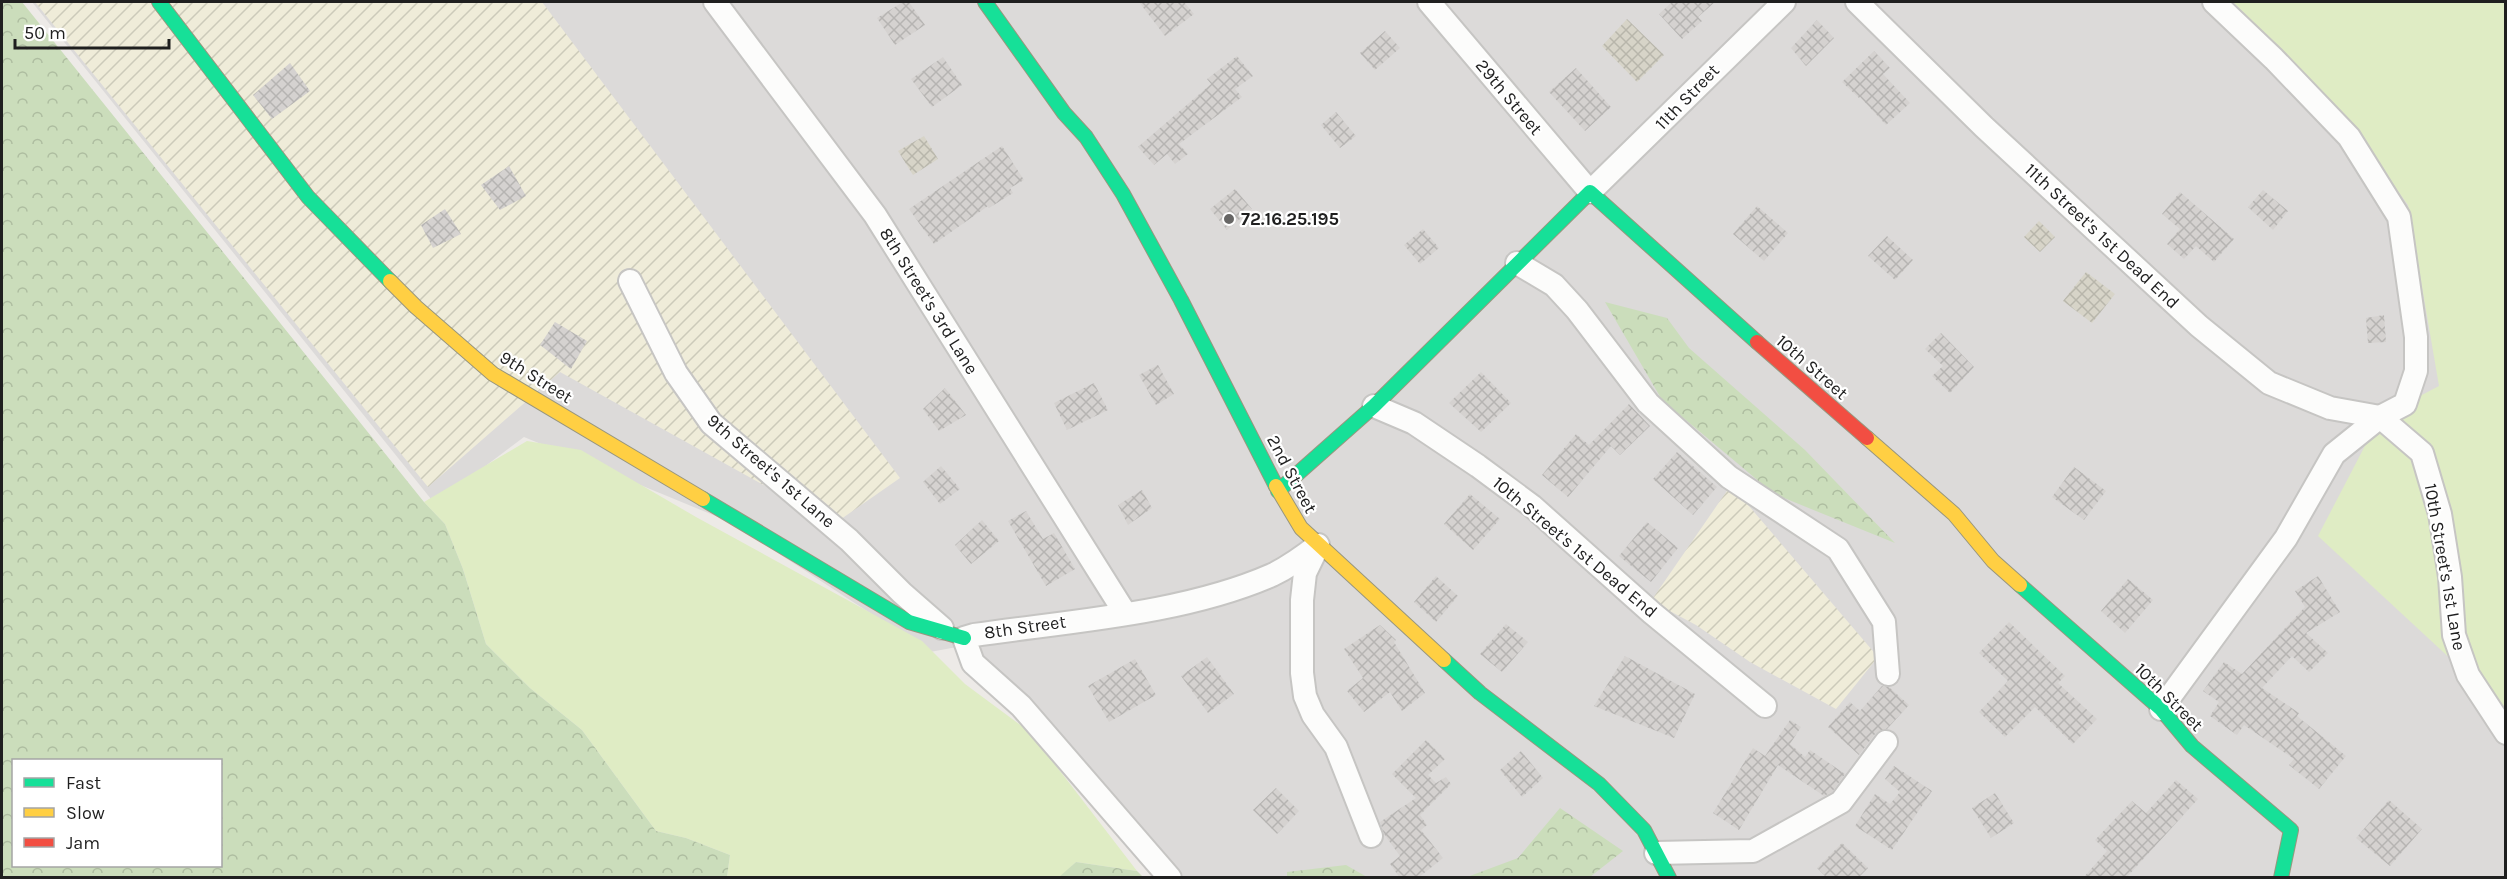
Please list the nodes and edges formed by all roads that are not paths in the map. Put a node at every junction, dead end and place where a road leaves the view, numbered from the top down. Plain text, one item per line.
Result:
1 (159, 2) edge
2 (715, 2) edge
3 (985, 2) edge
4 (1429, 2) edge
5 (1784, 2) edge
6 (1857, 2) edge
7 (2214, 2) edge
8 (1590, 192) junction
9 (1517, 263) junction
10 (630, 281) dead end
11 (1374, 406) junction
12 (2380, 417) junction
13 (1278, 491) junction
14 (1318, 545) junction
15 (1125, 613) junction
16 (956, 636) junction
17 (1888, 674) dead end
18 (1765, 706) dead end
19 (2160, 709) junction
20 (2505, 733) edge
21 (1886, 742) dead end
22 (1371, 836) dead end
23 (1656, 853) junction
24 (1170, 878) edge
25 (1670, 878) edge
26 (2282, 878) edge

1 - 16 street, 9th Street
2 - 15 street, 8th Street's 3rd Lane
3 - 13 street, 2nd Street
4 - 8 street, 29th Street
5 - 8 street, 11th Street
6 - 12 street, 11th Street's 1st Dead End
7 - 12 street
8 - 9 street
8 - 19 street, 10th Street
9 - 11 street
9 - 17 street
10 - 16 street, 9th Street's 1st Lane
11 - 13 street
11 - 18 street, 10th Street's 1st Dead End
12 - 19 street
12 - 20 street, 10th Street's 1st Lane
13 - 14 street, 2nd Street
14 - 15 street, 8th Street
14 - 22 street
14 - 23 street, 2nd Street
15 - 16 street, 8th Street
16 - 24 street, 8th Street
19 - 26 street, 10th Street
21 - 23 street
23 - 25 street, 2nd Street

